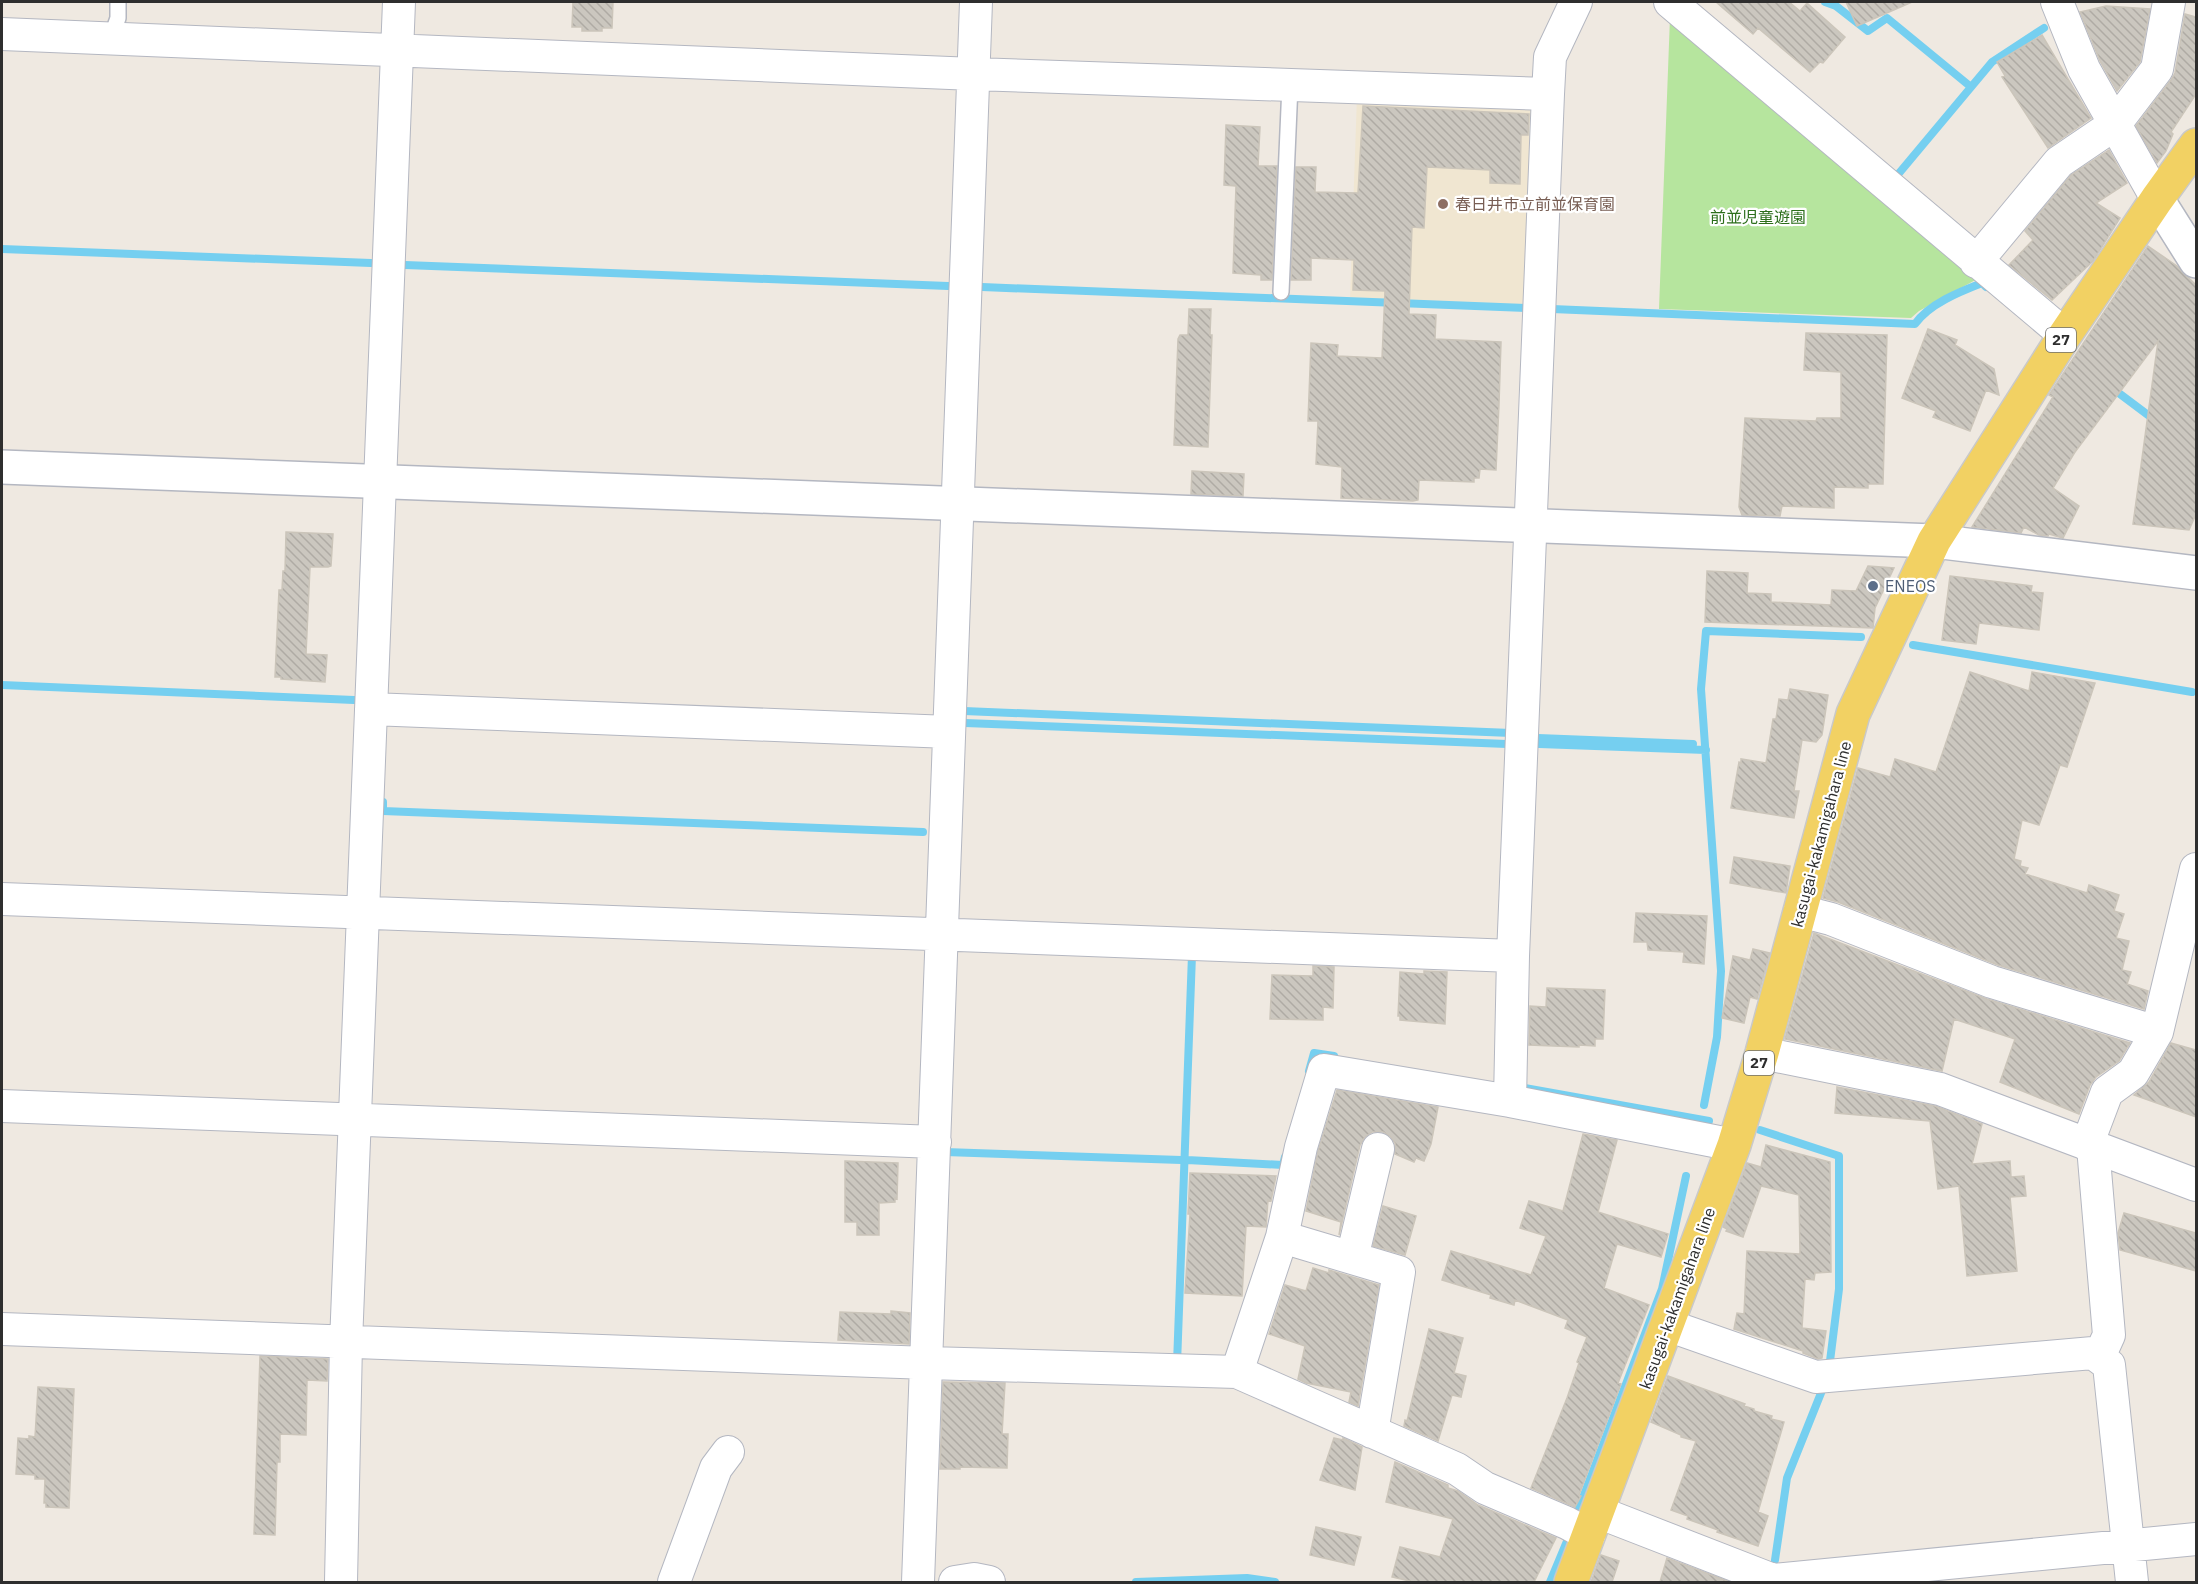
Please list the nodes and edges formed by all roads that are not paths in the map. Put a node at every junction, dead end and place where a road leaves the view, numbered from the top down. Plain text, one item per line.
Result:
1 (118, 2) edge
2 (399, 2) edge
3 (976, 2) edge
4 (1576, 2) edge
5 (1670, 2) edge
6 (2057, 2) edge
7 (2169, 2) edge
8 (2, 34) edge
9 (111, 38) junction
10 (396, 50) junction
11 (974, 74) junction
12 (1290, 85) junction
13 (1548, 94) junction
14 (2115, 124) junction
15 (2196, 145) edge
16 (2157, 199) junction
17 (2196, 261) edge
18 (1976, 262) junction
19 (1281, 292) dead end
20 (2065, 335) junction
21 (2, 467) edge
22 (381, 482) junction
23 (957, 505) junction
24 (1532, 525) junction
25 (1934, 541) junction
26 (2196, 573) edge
27 (371, 709) junction
28 (949, 732) junction
29 (2196, 869) edge
30 (2, 899) edge
31 (2193, 901) edge
32 (1800, 911) junction
33 (363, 914) junction
34 (941, 935) junction
35 (1513, 956) junction
36 (2157, 1032) junction
37 (1762, 1053) junction
38 (1510, 1101) junction
39 (2, 1106) edge
40 (355, 1121) junction
41 (935, 1142) junction
42 (1734, 1145) junction
43 (2090, 1146) junction
44 (1378, 1149) dead end
45 (2196, 1185) edge
46 (1282, 1237) junction
47 (1352, 1258) junction
48 (1667, 1325) junction
49 (2, 1329) edge
50 (346, 1343) junction
51 (2099, 1356) junction
52 (927, 1364) junction
53 (1237, 1372) junction
54 (1372, 1432) junction
55 (728, 1452) dead end
56 (1594, 1523) junction
57 (2196, 1539) edge
58 (2128, 1545) junction
59 (1713, 1570) edge
60 (1809, 1579) edge
61 (341, 1582) edge
62 (674, 1582) edge
63 (918, 1582) edge
64 (955, 1582) edge
65 (989, 1582) edge
66 (1571, 1582) edge
67 (2132, 1582) edge

1 - 9 lane
2 - 10 street
3 - 11 street
4 - 13 street
5 - 18 street
6 - 14 street
7 - 14 street
8 - 9 street
9 - 10 street
10 - 11 street
10 - 22 street
11 - 12 street
11 - 23 street
12 - 13 street
12 - 19 lane
13 - 24 street
14 - 16 street
14 - 18 street
15 - 16 main road, kasugai-kakamigahara line / 27
16 - 17 street
16 - 20 main road, kasugai-kakamigahara line / 27
18 - 20 street
20 - 25 main road, kasugai-kakamigahara line / 27
21 - 22 street
22 - 23 street
22 - 27 street
23 - 24 street
23 - 28 street
24 - 25 street
24 - 35 street
25 - 26 street
25 - 32 main road, kasugai-kakamigahara line / 27
27 - 28 street
27 - 33 street
28 - 34 street
29 - 31 street
30 - 33 street
31 - 36 street
32 - 36 street
32 - 37 main road, kasugai-kakamigahara line / 27
33 - 34 street
33 - 40 street
34 - 35 street
34 - 41 street
35 - 38 street
36 - 43 street
37 - 42 main road, kasugai-kakamigahara line / 27
37 - 43 street
38 - 42 street
38 - 46 street
39 - 40 street
40 - 41 street
40 - 50 street
41 - 52 street
42 - 48 main road, kasugai-kakamigahara line / 27
43 - 45 street
43 - 51 street
44 - 47 street
46 - 47 street
46 - 53 street
47 - 54 street
48 - 51 street
48 - 56 main road, kasugai-kakamigahara line / 27
49 - 50 street
50 - 52 street
50 - 61 street
51 - 58 street
52 - 53 street
52 - 63 street
53 - 54 street
54 - 56 street
55 - 62 street
56 - 59 street
56 - 66 main road, kasugai-kakamigahara line / 27
57 - 58 street
58 - 60 street
58 - 67 street
59 - 60 street
64 - 65 street

